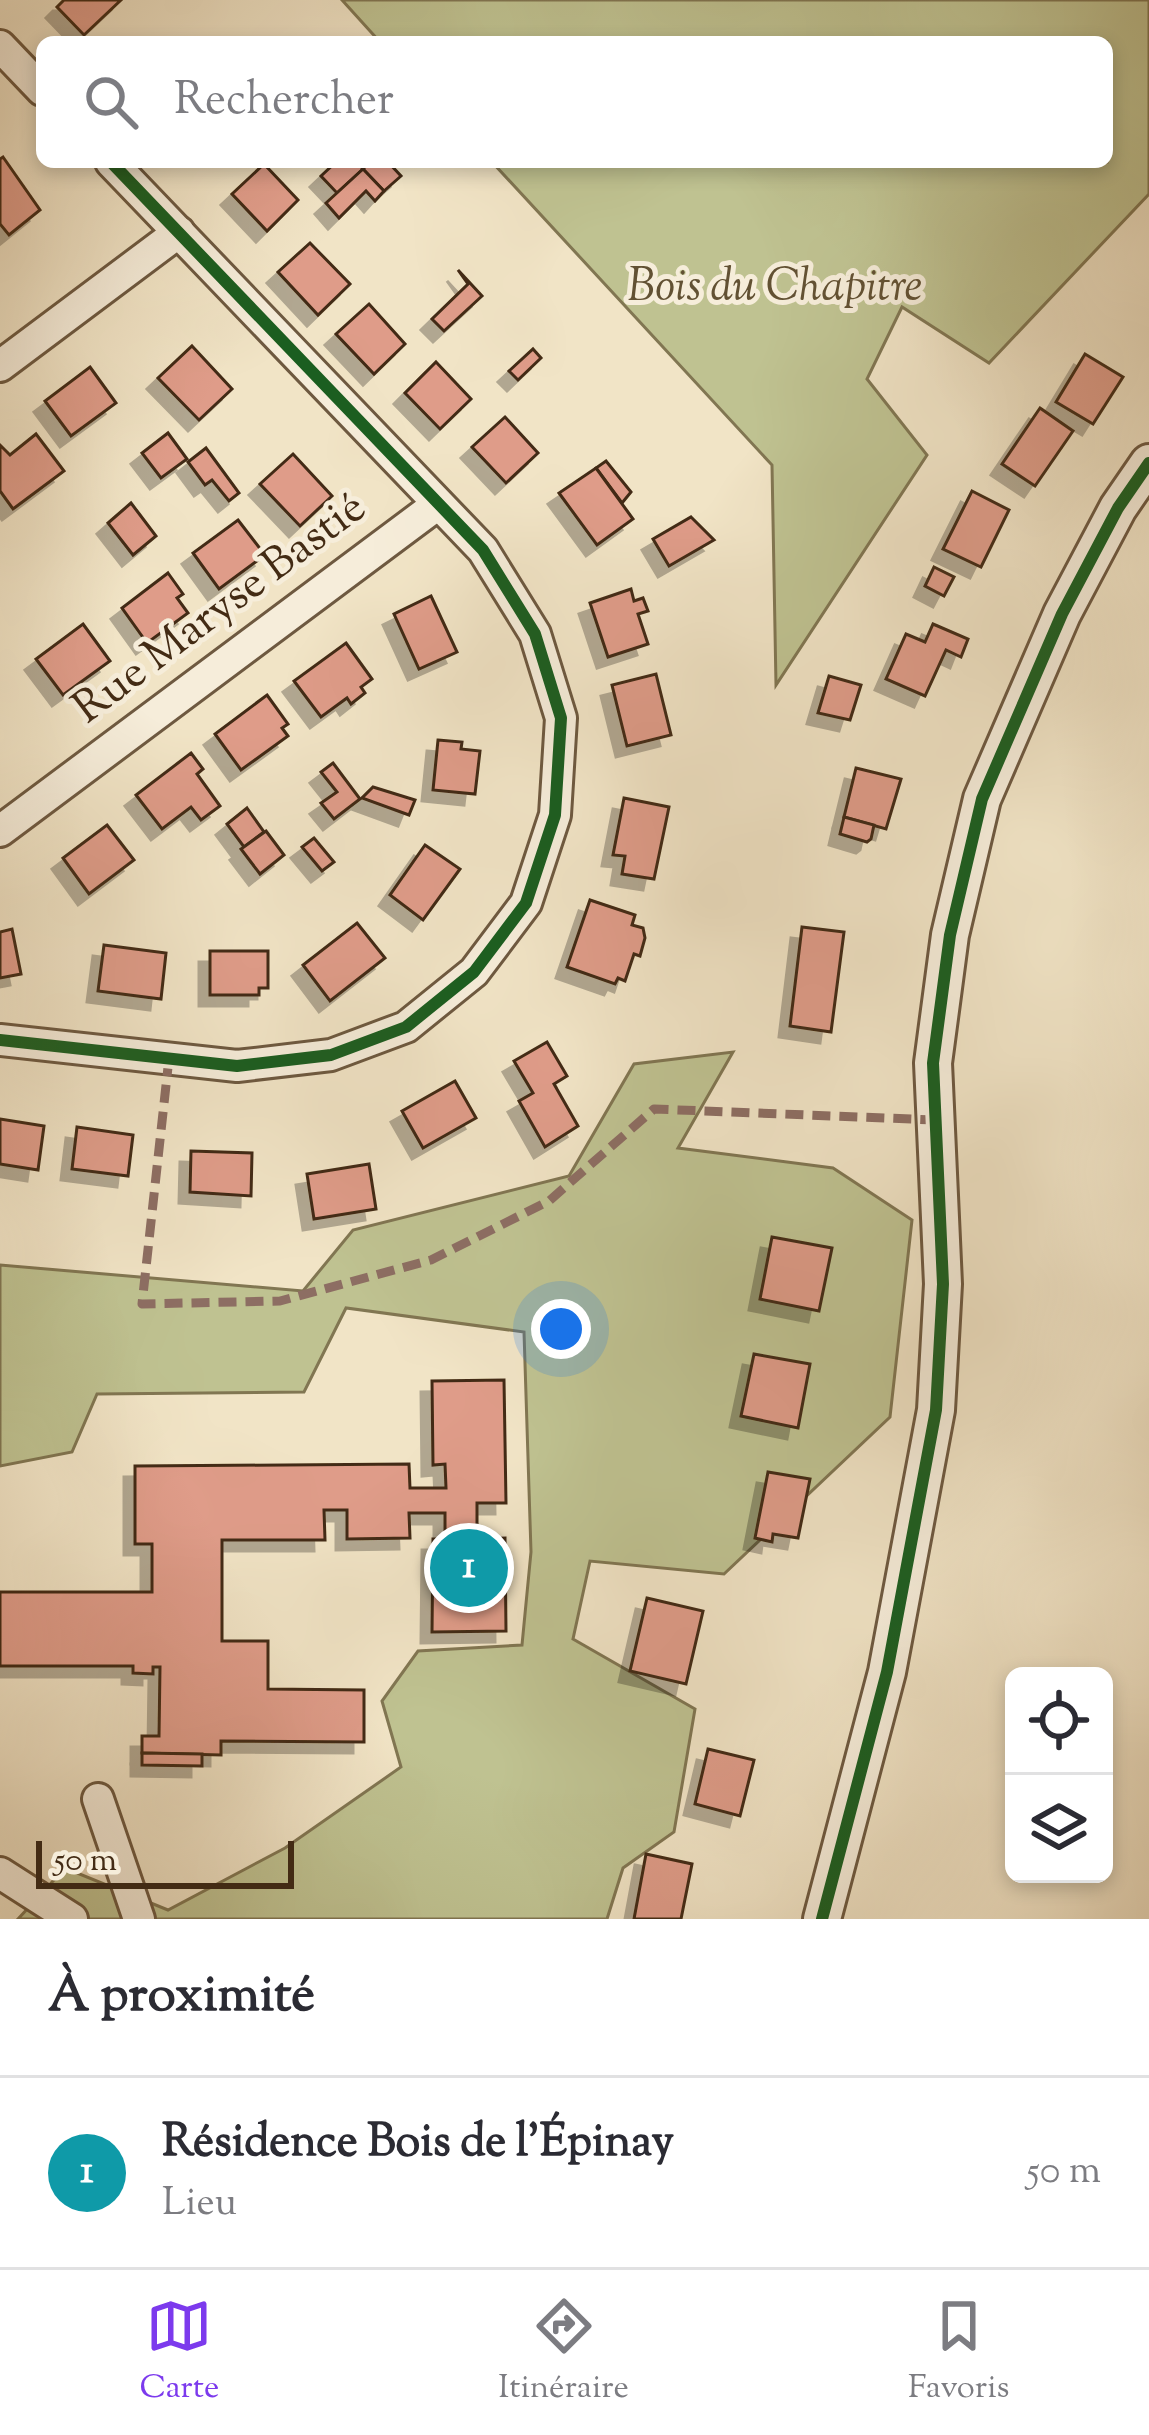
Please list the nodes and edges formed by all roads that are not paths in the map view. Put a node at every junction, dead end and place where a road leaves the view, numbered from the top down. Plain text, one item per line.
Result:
1 (0, 46) edge
2 (36, 84) edge
3 (117, 168) edge
4 (179, 232) junction
5 (0, 366) edge
6 (1149, 463) edge
7 (438, 504) junction
8 (0, 831) edge
9 (0, 1040) edge
10 (98, 1799) dead end
11 (0, 1873) edge
12 (72, 1919) edge
13 (139, 1919) edge
14 (822, 1919) edge

1 - 2 street
3 - 4 street
4 - 5 street
4 - 7 street
6 - 14 street
7 - 8 street, Rue Maryse Bastié
7 - 9 street
10 - 13 street
11 - 12 street

